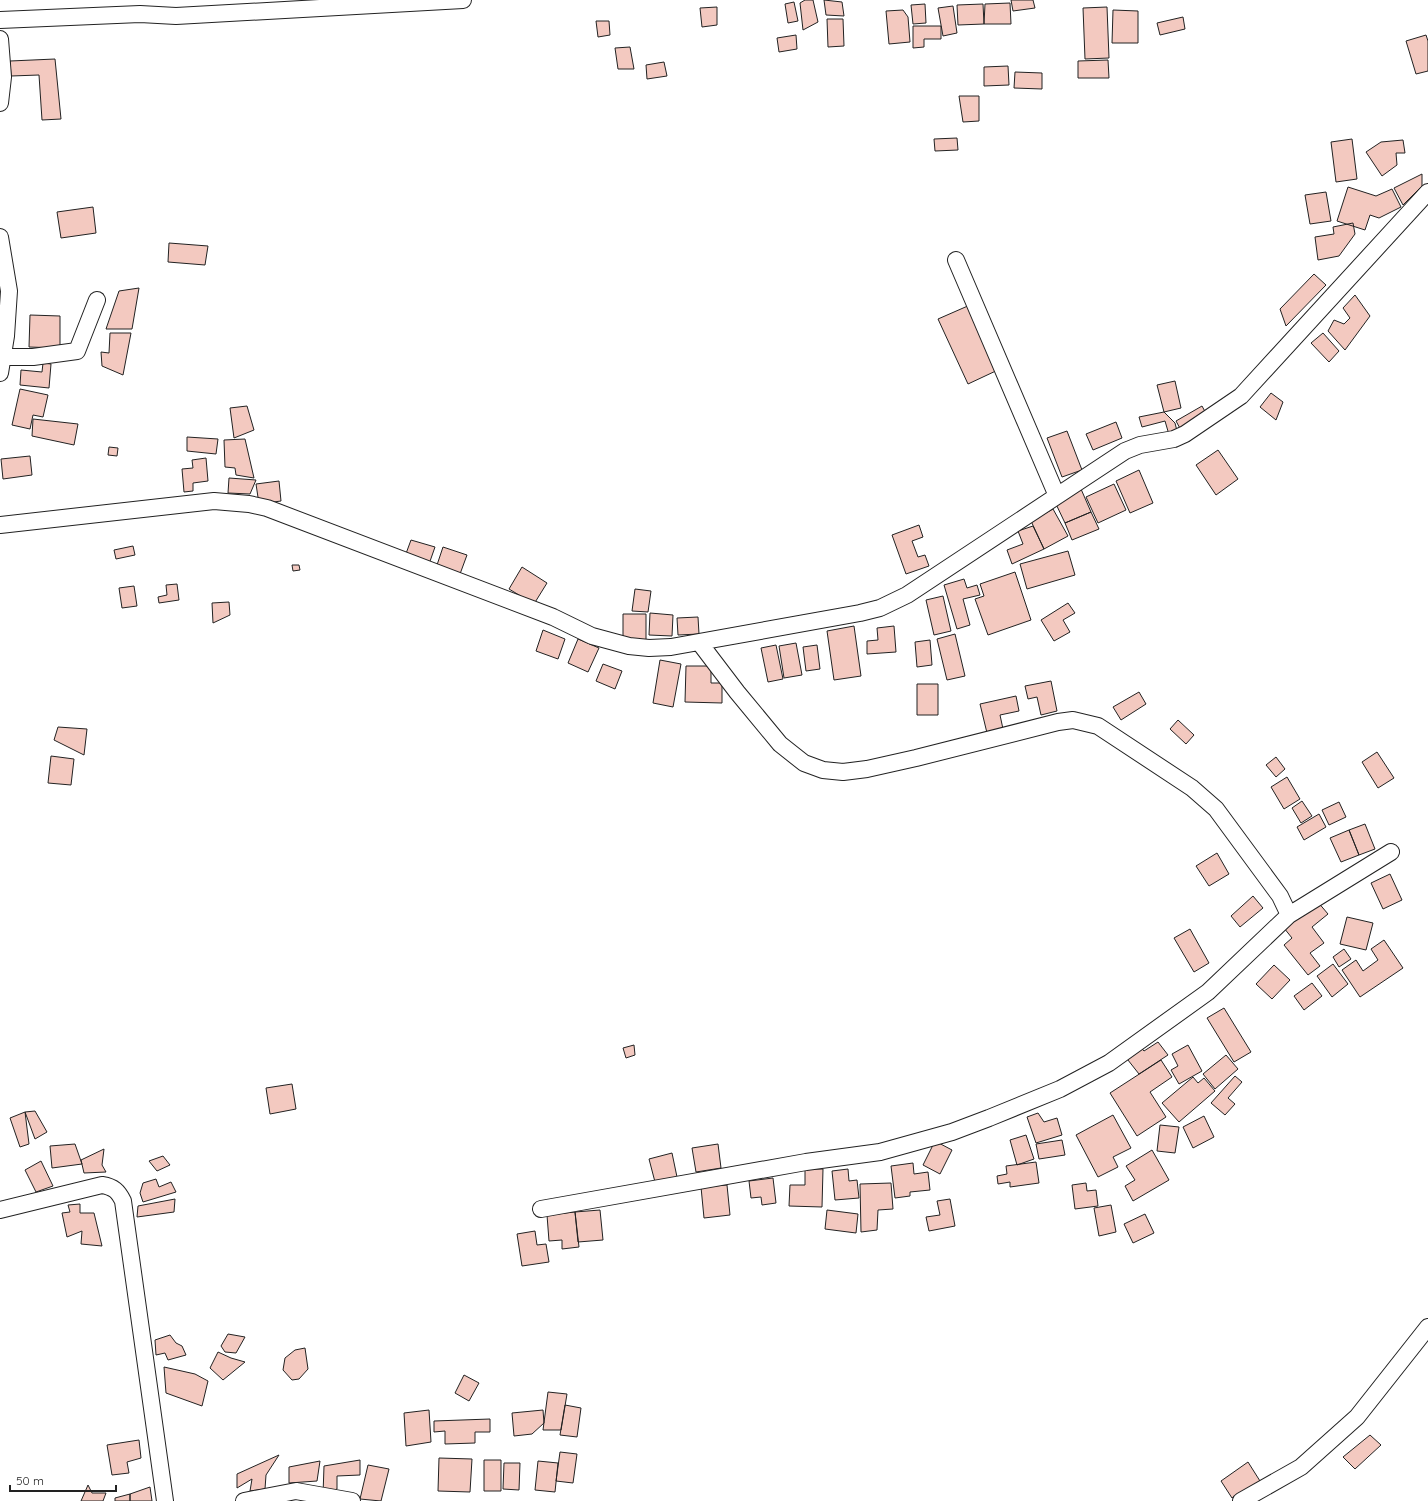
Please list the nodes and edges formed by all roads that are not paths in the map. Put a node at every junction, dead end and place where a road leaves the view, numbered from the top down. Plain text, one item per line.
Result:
1 (463, 0) edge
2 (0, 20) edge
3 (0, 39) edge
4 (0, 103) edge
5 (1428, 192) edge
6 (0, 237) edge
7 (956, 260) dead end
8 (97, 300) dead end
9 (3, 357) junction
10 (0, 373) edge
11 (1057, 496) junction
12 (0, 525) edge
13 (699, 642) junction
14 (1391, 852) dead end
15 (1289, 915) junction
16 (541, 1208) dead end
17 (0, 1210) edge
18 (1428, 1327) edge
19 (165, 1501) edge
20 (244, 1501) edge
21 (352, 1501) edge
22 (1241, 1501) edge

1 - 2 street
3 - 4 street
5 - 11 street
6 - 9 street
7 - 11 street
8 - 9 street
9 - 10 street
11 - 13 street
12 - 13 street
13 - 15 street
14 - 15 street
15 - 16 street
17 - 19 street
18 - 22 street
20 - 21 street

